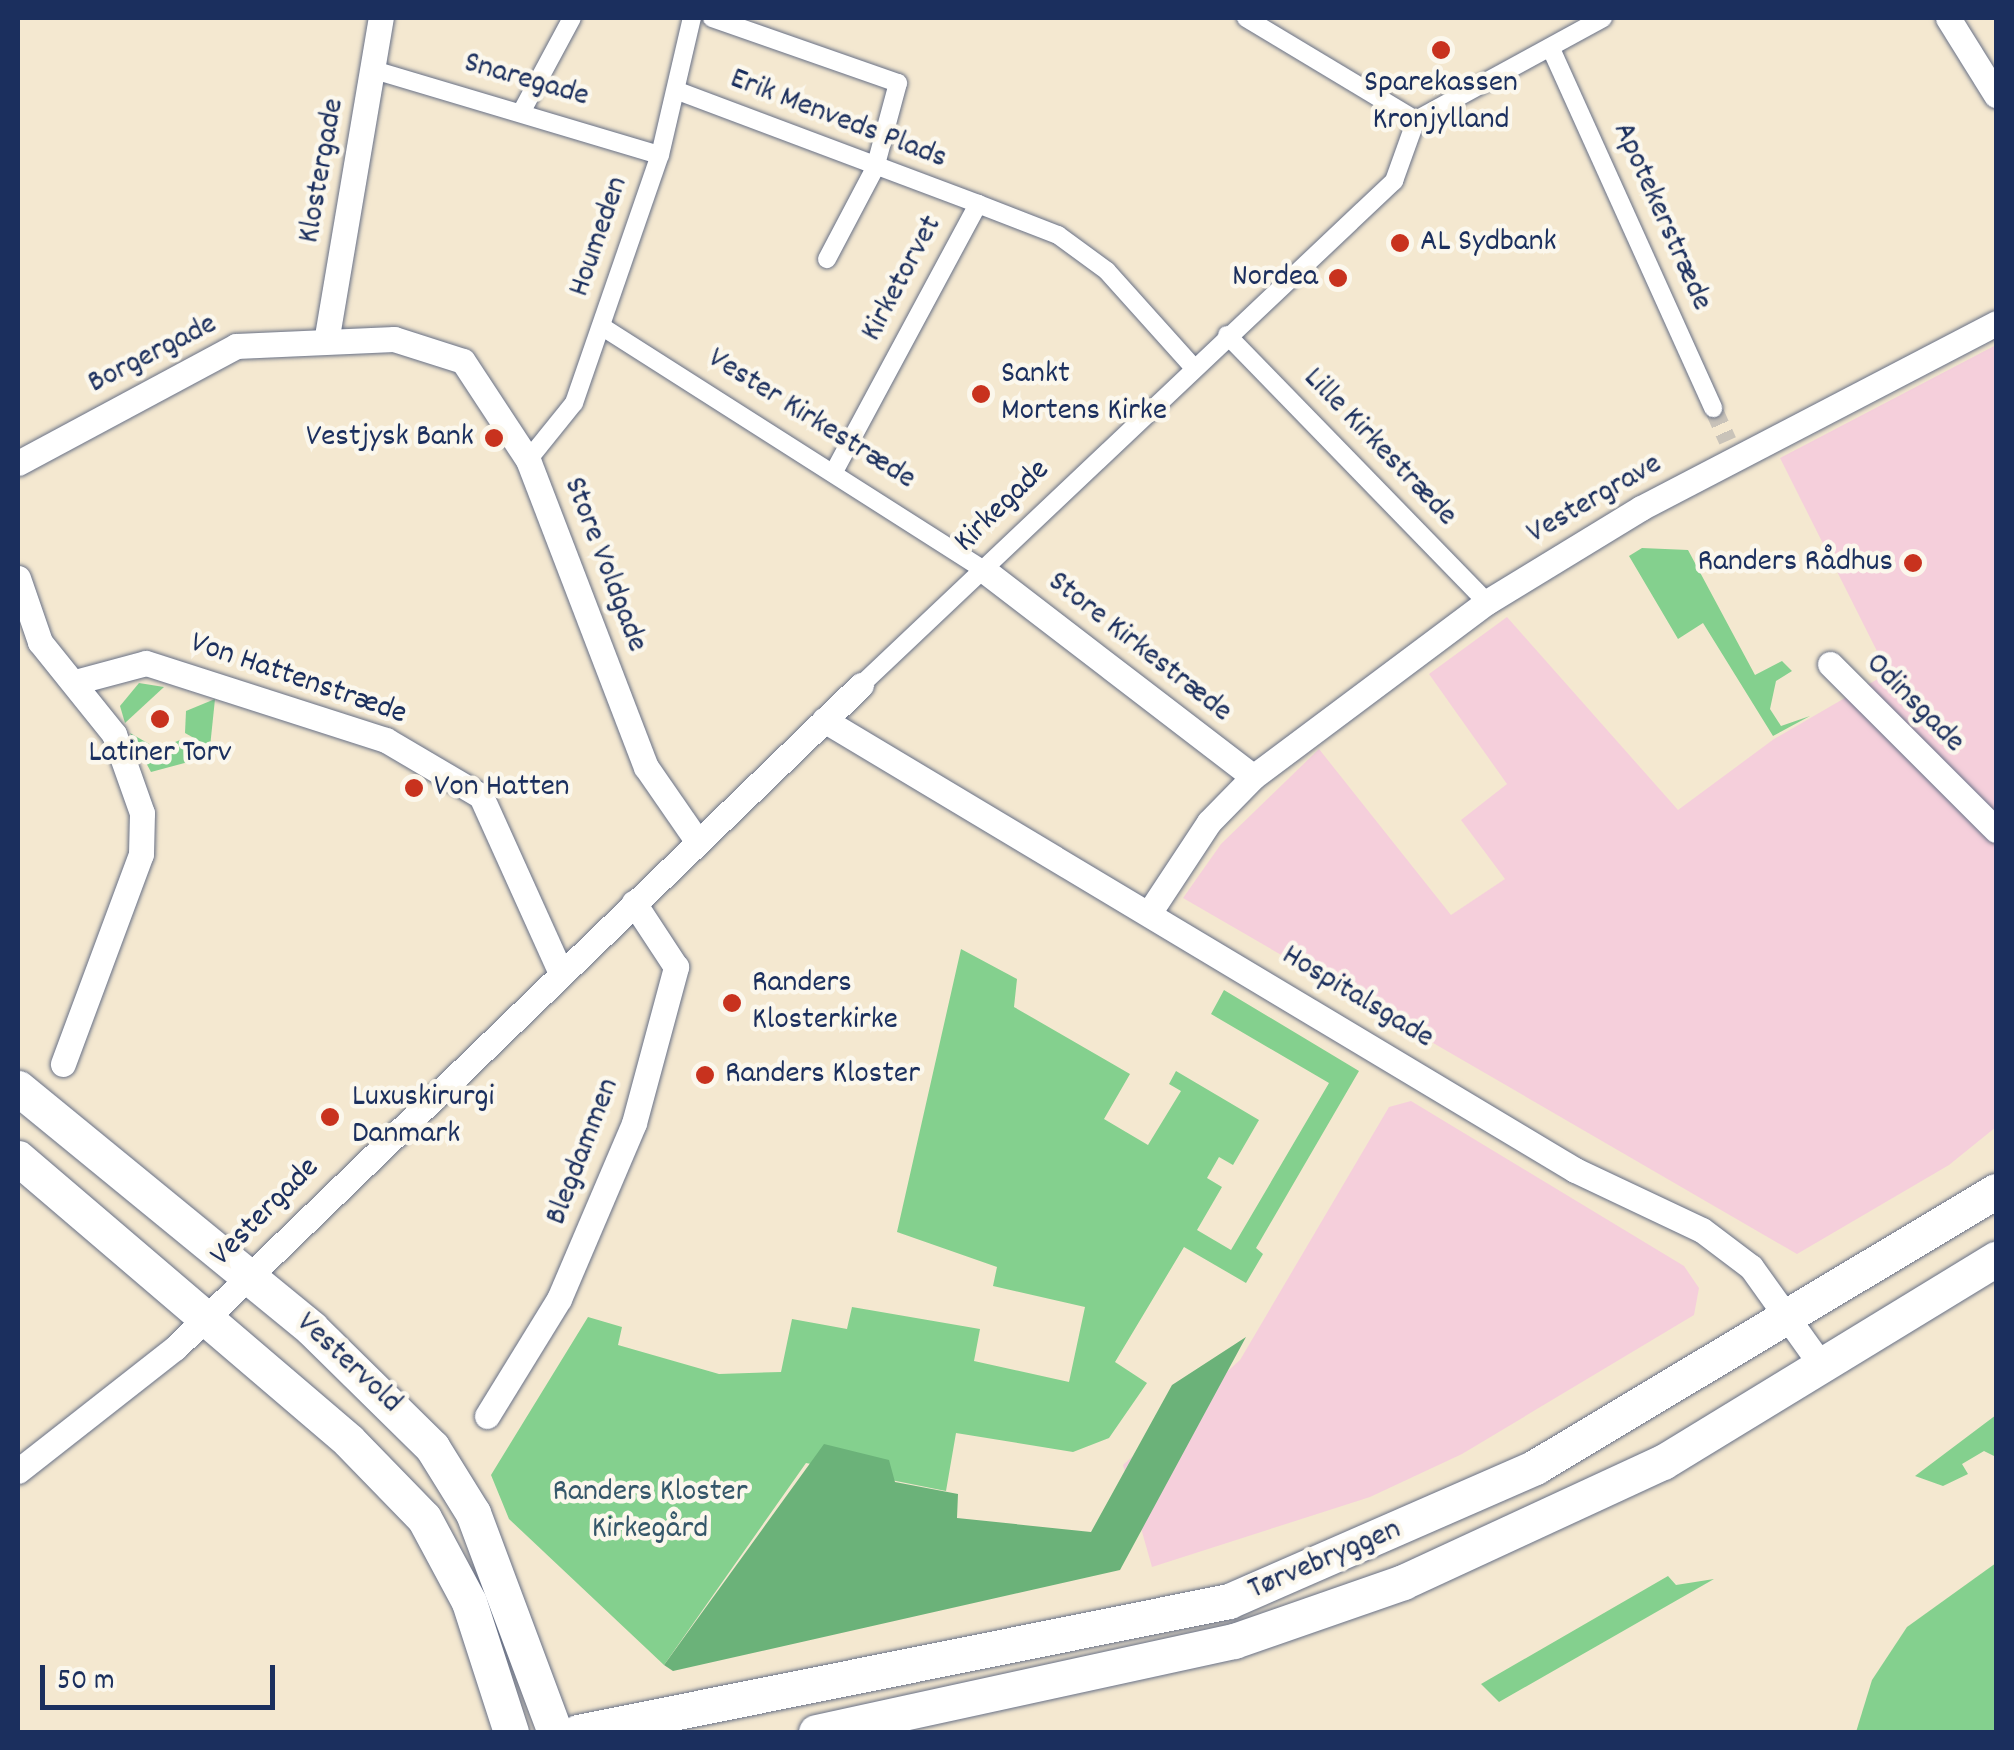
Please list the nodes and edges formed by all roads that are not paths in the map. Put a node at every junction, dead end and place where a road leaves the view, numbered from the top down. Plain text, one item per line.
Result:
1 (381, 18) edge
2 (572, 18) edge
3 (692, 18) edge
4 (712, 18) edge
5 (1246, 18) edge
6 (1603, 18) edge
7 (1948, 18) edge
8 (1552, 51) junction
9 (374, 70) junction
10 (678, 91) junction
11 (1996, 95) edge
12 (523, 109) junction
13 (1416, 120) junction
14 (660, 154) junction
15 (875, 168) junction
16 (978, 204) junction
17 (827, 259) dead end
18 (1996, 323) edge
19 (601, 326) junction
20 (327, 336) junction
21 (1228, 336) junction
22 (1192, 367) junction
23 (1713, 408) tunnel mouth
24 (528, 460) junction
25 (18, 463) edge
26 (836, 468) junction
27 (986, 570) junction
28 (18, 578) edge
29 (1488, 602) junction
30 (1830, 664) dead end
31 (75, 682) junction
32 (861, 686) joint
33 (824, 720) junction
34 (1253, 777) junction
35 (1996, 830) edge
36 (698, 842) junction
37 (634, 903) junction
38 (1151, 910) junction
39 (559, 969) junction
40 (63, 1064) dead end
41 (18, 1088) edge
42 (18, 1158) edge
43 (1996, 1191) edge
44 (1996, 1260) edge
45 (248, 1276) junction
46 (1788, 1318) junction
47 (204, 1319) junction
48 (1822, 1366) junction
49 (487, 1416) dead end
50 (18, 1471) edge
51 (512, 1732) edge
52 (555, 1732) edge
53 (578, 1732) edge
54 (816, 1732) edge

1 - 9 street, Klostergade
2 - 12 street
3 - 10 street, Houmeden
4 - 15 street
5 - 13 street
6 - 8 street
7 - 11 street
8 - 13 street
8 - 23 street, Apotekerstræde
9 - 12 street, Snaregade
9 - 20 street, Klostergade
10 - 14 street, Houmeden
10 - 15 street, Erik Menveds Plads
12 - 14 street, Snaregade
13 - 21 street, Kirkegade
14 - 19 street, Houmeden
15 - 16 street, Erik Menveds Plads
15 - 17 street
16 - 22 street, Kirketorvet
16 - 26 street, Kirketorvet
18 - 29 street, Vestergrave
19 - 24 street, Houmeden
19 - 26 street, Vester Kirkestræde
20 - 24 street, Store Voldgade
20 - 25 street, Borgergade
21 - 22 street, Kirkegade
21 - 29 street, Lille Kirkestræde
22 - 27 street, Kirkegade
24 - 36 street, Store Voldgade
26 - 27 street, Vester Kirkestræde
27 - 32 street, Kirkegade
27 - 34 street, Store Kirkestræde
28 - 31 street
29 - 34 street, Vestergrave
30 - 35 street, Odinsgade
31 - 39 street, Von Hattenstræde
31 - 40 street
32 - 33 street, Kirkegade
33 - 36 street, Kirkegade
33 - 38 street, Hospitalsgade
34 - 38 street, Vestergrave
36 - 37 street
37 - 39 street, Vestergade
37 - 49 street, Blegdammen
38 - 46 street, Hospitalsgade
39 - 45 street, Vestergade
41 - 45 main road, Vestervold
42 - 47 main road, Vestervold
43 - 46 main road, Tørvebryggen
44 - 48 main road, Tørvebryggen
45 - 47 street, Vestergade
45 - 52 main road, Vestervold
46 - 48 street, Hospitalsgade
46 - 53 main road, Tørvebryggen
47 - 50 street, Vestergade
47 - 51 main road, Vestervold
48 - 54 main road, Tørvebryggen

